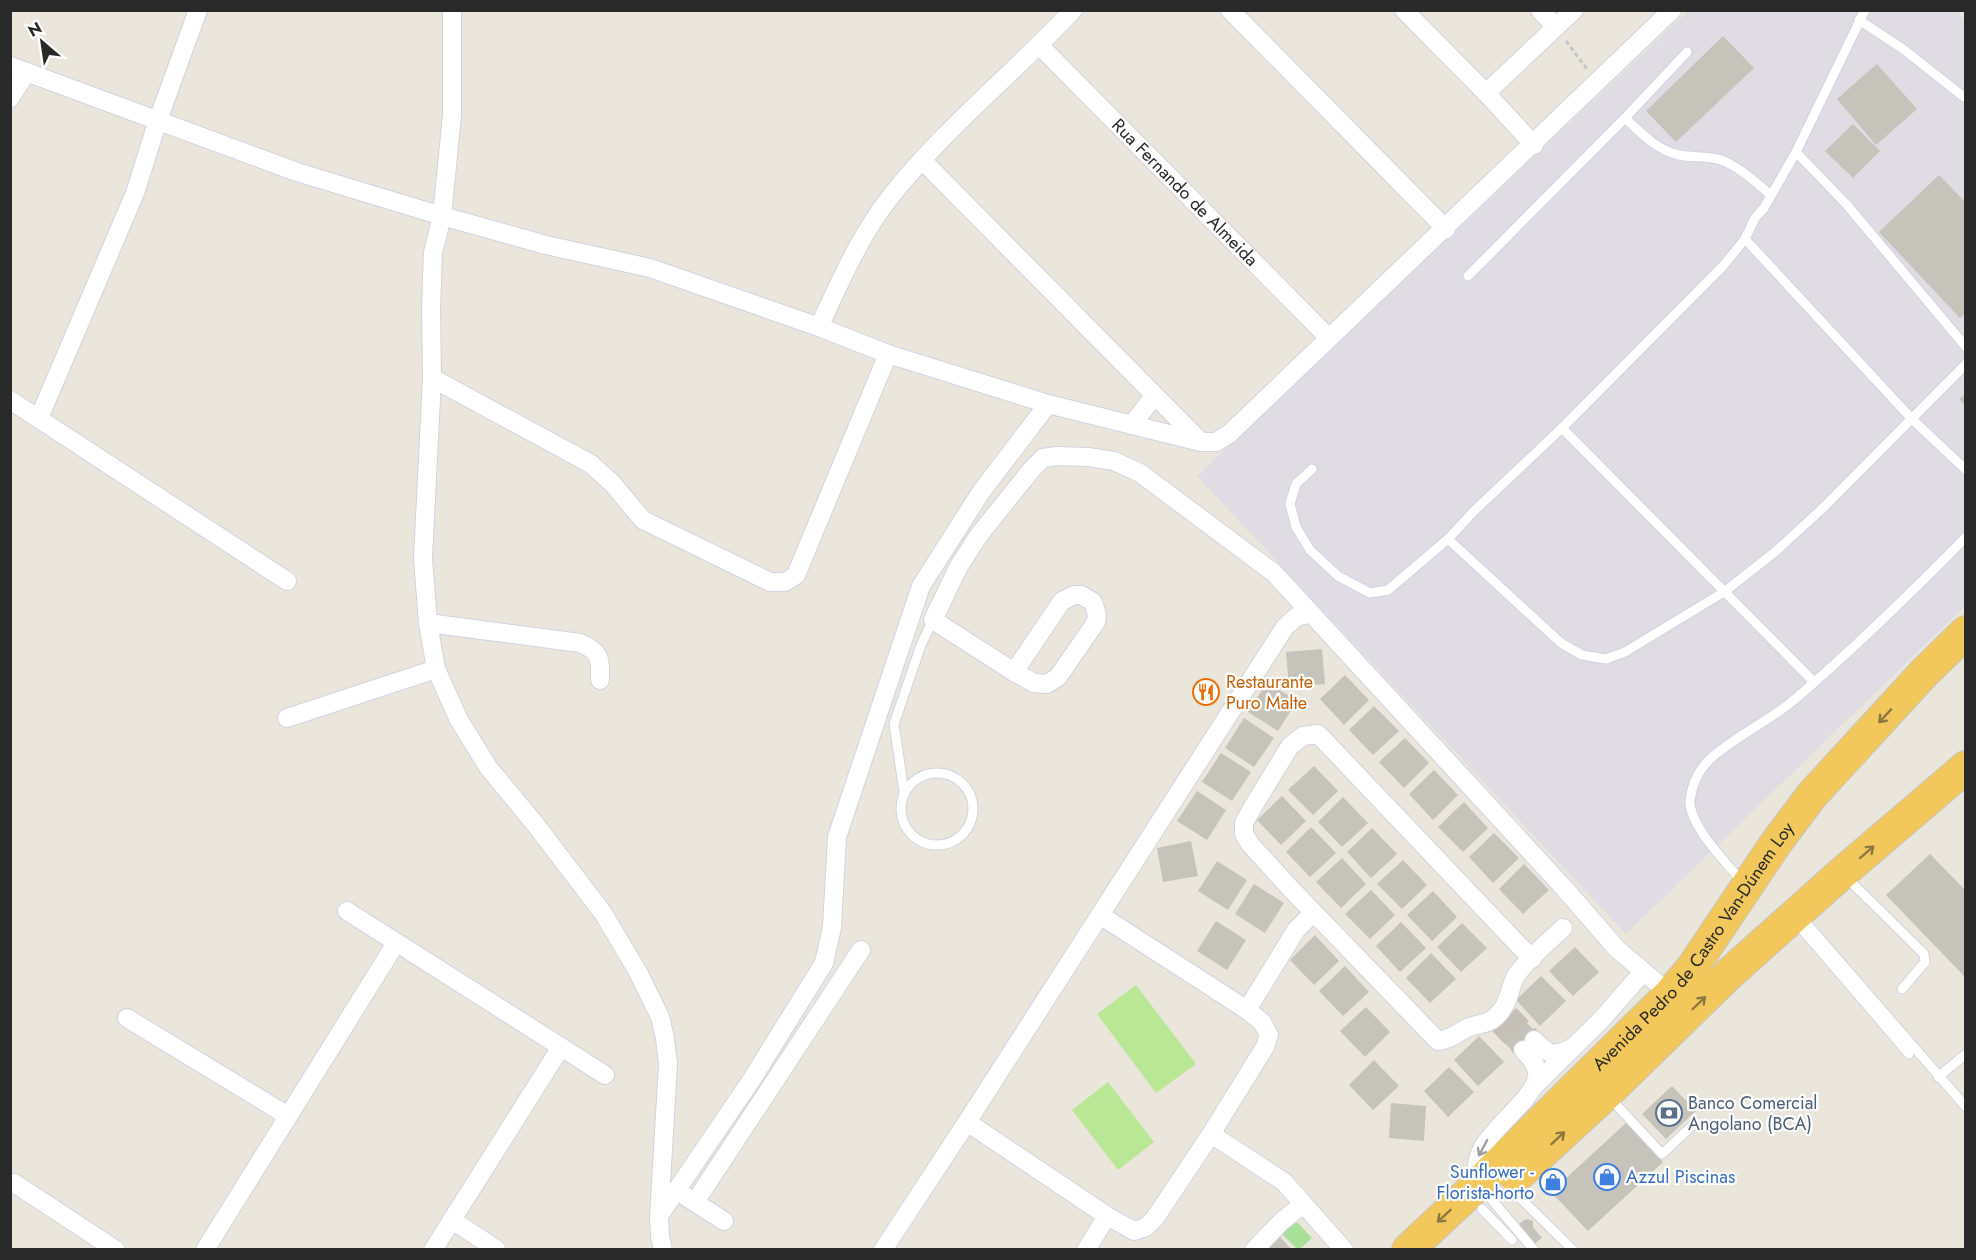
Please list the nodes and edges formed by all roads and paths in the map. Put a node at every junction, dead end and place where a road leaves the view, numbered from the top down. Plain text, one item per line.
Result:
1 (198, 10) edge
2 (452, 10) edge
3 (1073, 10) edge
4 (1230, 10) edge
5 (1404, 10) edge
6 (1540, 10) edge
7 (1574, 10) edge
8 (1672, 10) edge
9 (1865, 10) edge
10 (1859, 20) junction
11 (1556, 27) junction
12 (1040, 45) junction
13 (1687, 52) dead end
14 (19, 69) edge
15 (1597, 83) junction
16 (1486, 93) junction
17 (1964, 96) edge
18 (10, 98) edge
19 (1625, 118) junction
20 (158, 120) junction
21 (1534, 145) junction
22 (1796, 152) junction
23 (922, 160) junction
24 (1772, 195) junction
25 (442, 216) junction
26 (1446, 229) junction
27 (1745, 239) junction
28 (1468, 276) dead end
29 (819, 327) junction
30 (1329, 338) junction
31 (1965, 347) edge
32 (888, 354) junction
33 (1965, 364) edge
34 (432, 378) junction
35 (1154, 396) junction
36 (10, 400) edge
37 (1048, 404) junction
38 (39, 418) junction
39 (1912, 419) junction
40 (1132, 425) junction
41 (1562, 428) junction
42 (1201, 442) junction
43 (1312, 469) dead end
44 (1965, 470) edge
45 (1965, 537) edge
46 (1448, 538) junction
47 (287, 581) dead end
48 (1724, 592) junction
49 (1311, 612) junction
50 (933, 620) junction
51 (428, 623) junction
52 (1965, 632) edge
53 (1965, 658) edge
54 (436, 669) junction
55 (1014, 672) junction
56 (1924, 673) junction
57 (600, 680) dead end
58 (1814, 682) junction
59 (287, 718) dead end
60 (1962, 776) edge
61 (904, 792) junction
62 (1842, 873) junction
63 (1747, 887) junction
64 (347, 911) dead end
65 (1313, 913) junction
66 (1100, 915) junction
67 (1795, 916) junction
68 (1563, 928) dead end
69 (396, 943) junction
70 (861, 950) dead end
71 (1532, 959) junction
72 (1642, 972) junction
73 (1902, 989) dead end
74 (1662, 1002) junction
75 (1247, 1010) junction
76 (127, 1017) dead end
77 (561, 1047) junction
78 (1573, 1048) junction
79 (1965, 1053) edge
80 (1909, 1054) dead end
81 (605, 1075) dead end
82 (1938, 1077) junction
83 (1534, 1086) junction
84 (1606, 1094) junction
85 (1965, 1107) edge
86 (288, 1116) junction
87 (967, 1122) junction
88 (1696, 1122) dead end
89 (1211, 1134) junction
90 (14, 1183) dead end
91 (677, 1191) junction
92 (1489, 1195) junction
93 (695, 1202) junction
94 (1303, 1204) junction
95 (1107, 1215) junction
96 (659, 1216) junction
97 (452, 1220) junction
98 (724, 1221) dead end
99 (1512, 1240) dead end
100 (496, 1249) edge
101 (116, 1250) edge
102 (205, 1250) edge
103 (433, 1250) edge
104 (663, 1250) edge
105 (883, 1250) edge
106 (1086, 1250) edge
107 (1254, 1250) edge
108 (1344, 1250) edge
109 (1408, 1250) edge
110 (1439, 1250) edge
111 (1534, 1250) edge
112 (1573, 1250) edge

1 - 20 street
2 - 25 street
3 - 12 street
4 - 26 street
5 - 16 street
6 - 11 street
7 - 11 street
8 - 15 street
9 - 10 lane
10 - 17 lane
10 - 22 lane
11 - 15 path
11 - 16 street
12 - 23 street
12 - 30 street, Rua Fernando de Almeida
13 - 19 lane
14 - 18 street
14 - 20 street
15 - 21 street
16 - 21 street
19 - 24 lane
19 - 28 lane
20 - 25 street
20 - 38 street
21 - 26 street
22 - 24 lane
22 - 31 lane
23 - 29 street
23 - 35 street
24 - 27 lane
25 - 29 street
25 - 34 street
26 - 30 street
27 - 39 lane
27 - 41 lane
29 - 32 street
30 - 42 street
32 - 34 street
32 - 37 street
33 - 39 lane
34 - 51 street
35 - 40 street
35 - 42 street
36 - 38 street
37 - 40 street
37 - 91 street
38 - 47 street
39 - 44 lane
39 - 48 lane
40 - 42 street
41 - 46 lane
41 - 48 lane
43 - 46 lane
45 - 58 lane
46 - 48 lane
48 - 58 lane
49 - 50 street
49 - 66 street
49 - 72 street
50 - 55 street
50 - 61 lane
51 - 54 street
51 - 57 street
52 - 56 highway, Avenida Pedro de Castro Van-Dúnem Loy
53 - 56 highway
54 - 59 street
54 - 96 street
55 - 55 street
56 -> 63 highway, Avenida Pedro de Castro Van-Dúnem Loy
58 - 63 lane
62 -> 60 highway, Avenida Pedro de Castro Van-Dúnem Loy
61 - 61 lane
62 - 67 highway, Avenida Pedro de Castro Van-Dúnem Loy
62 - 73 lane
63 - 74 highway, Avenida Pedro de Castro Van-Dúnem Loy
64 - 69 street
65 - 71 street
65 - 71 street
65 - 75 street
66 - 75 street
66 - 87 street
67 - 80 lane
67 - 82 lane
84 -> 67 highway, Avenida Pedro de Castro Van-Dúnem Loy
68 - 71 street
69 - 77 street
69 - 86 street
70 - 93 street
72 - 74 street
72 - 78 street
74 - 78 street
74 - 92 highway, Avenida Pedro de Castro Van-Dúnem Loy
75 - 89 street
76 - 86 street
77 - 81 street
77 - 97 street
78 - 83 street
78 - 83 street
79 - 82 lane
82 - 85 lane
83 -> 92 street
84 - 88 lane
92 -> 84 highway, Avenida Pedro de Castro Van-Dúnem Loy
86 - 102 street
87 - 95 street
87 - 105 street
89 - 94 street
89 - 95 street
90 - 101 street
91 - 93 street
91 - 96 street
92 - 99 lane
92 -> 109 highway, Avenida Pedro de Castro Van-Dúnem Loy
92 - 110 highway, Avenida Pedro de Castro Van-Dúnem Loy
92 - 111 lane
92 - 112 lane
93 - 98 street
94 - 107 street
94 - 108 street
95 - 106 street
96 - 104 street
97 - 100 street
97 - 103 street

